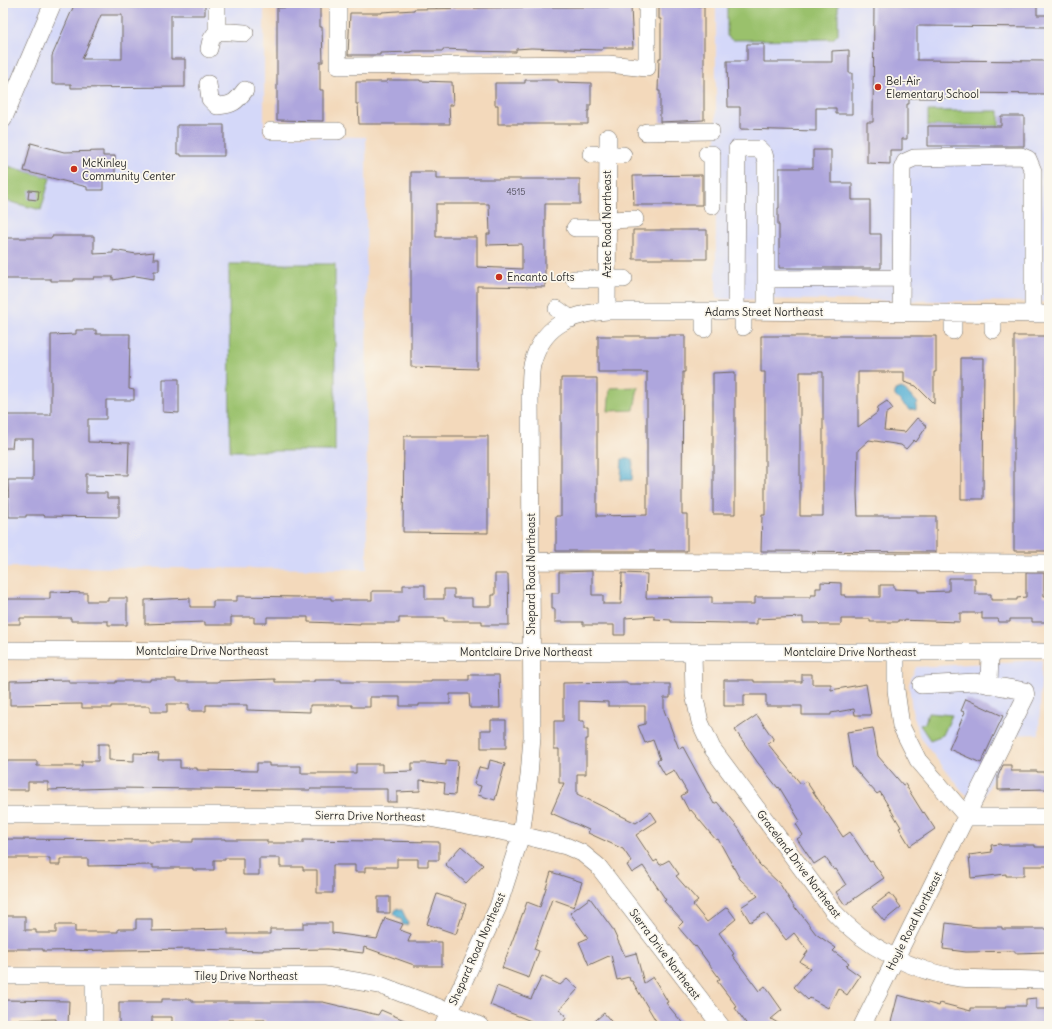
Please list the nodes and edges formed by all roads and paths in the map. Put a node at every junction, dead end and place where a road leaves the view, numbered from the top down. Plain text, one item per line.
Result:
1 (53, 3) edge
2 (217, 3) edge
3 (338, 3) edge
4 (647, 3) edge
5 (217, 32) junction
6 (245, 33) dead end
7 (209, 49) dead end
8 (208, 84) dead end
9 (245, 90) dead end
10 (3, 120) edge
11 (271, 131) dead end
12 (338, 131) dead end
13 (711, 131) dead end
14 (646, 132) dead end
15 (608, 137) dead end
16 (590, 154) dead end
17 (707, 154) dead end
18 (616, 155) junction
19 (712, 206) dead end
20 (635, 219) dead end
21 (607, 224) junction
22 (575, 228) dead end
23 (902, 278) junction
24 (574, 279) dead end
25 (615, 279) junction
26 (766, 279) junction
27 (557, 309) dead end
28 (607, 311) junction
29 (704, 311) junction
30 (766, 311) junction
31 (901, 313) junction
32 (954, 313) junction
33 (1041, 314) edge
34 (740, 316) junction
35 (571, 319) junction
36 (704, 329) dead end
37 (954, 330) dead end
38 (526, 389) joint
39 (531, 561) junction
40 (1049, 563) edge
41 (3, 650) edge
42 (532, 652) junction
43 (693, 652) junction
44 (990, 652) junction
45 (1049, 652) edge
46 (896, 653) junction
47 (921, 685) dead end
48 (989, 685) junction
49 (3, 815) edge
50 (967, 817) junction
51 (1049, 817) edge
52 (521, 836) junction
53 (896, 957) junction
54 (3, 976) edge
55 (94, 976) junction
56 (1049, 980) edge
57 (447, 1019) edge
58 (94, 1026) edge
59 (480, 1026) edge
60 (720, 1026) edge
61 (862, 1026) edge

1 - 10 street
2 - 5 street
3 - 4 street
5 - 6 street
5 - 7 street
8 - 9 street
11 - 12 street
13 - 14 street
15 - 18 street, Aztec Road Northeast
16 - 18 street
17 - 19 street
18 - 21 street, Aztec Road Northeast
20 - 21 street
21 - 22 street
21 - 25 street, Aztec Road Northeast
23 - 26 street
23 - 31 street
23 - 33 street
24 - 25 street
25 - 28 street, Aztec Road Northeast
26 - 30 street
26 - 34 street
27 - 35 street
28 - 29 street, Adams Street Northeast
28 - 35 street, Adams Street Northeast
29 - 34 street, Adams Street Northeast
29 - 36 street
30 - 31 street, Adams Street Northeast
30 - 34 street, Adams Street Northeast
31 - 32 street, Adams Street Northeast
32 - 33 street, Adams Street Northeast
32 - 37 street
35 - 38 street, Adams Street Northeast
38 - 39 street, Shepard Road Northeast
39 - 40 street
39 - 42 street, Shepard Road Northeast
41 - 42 street, Montclaire Drive Northeast
42 - 43 street, Montclaire Drive Northeast
42 - 52 street, Shepard Road Northeast
43 - 46 street, Montclaire Drive Northeast
43 - 53 street, Graceland Drive Northeast
44 - 45 street, Montclaire Drive Northeast
44 - 46 street, Montclaire Drive Northeast
44 - 48 street
46 - 50 street
47 - 48 street
48 - 50 street, Hoyle Road Northeast
49 - 52 street, Sierra Drive Northeast
50 - 51 street
50 - 53 street, Hoyle Road Northeast
52 - 57 street, Shepard Road Northeast
52 - 60 street, Sierra Drive Northeast
53 - 56 street, Graceland Drive Northeast
53 - 61 street, Hoyle Road Northeast
54 - 55 street, Tiley Drive Northeast
55 - 57 street, Tiley Drive Northeast
55 - 58 street
57 - 59 street, Tiley Drive Northeast

